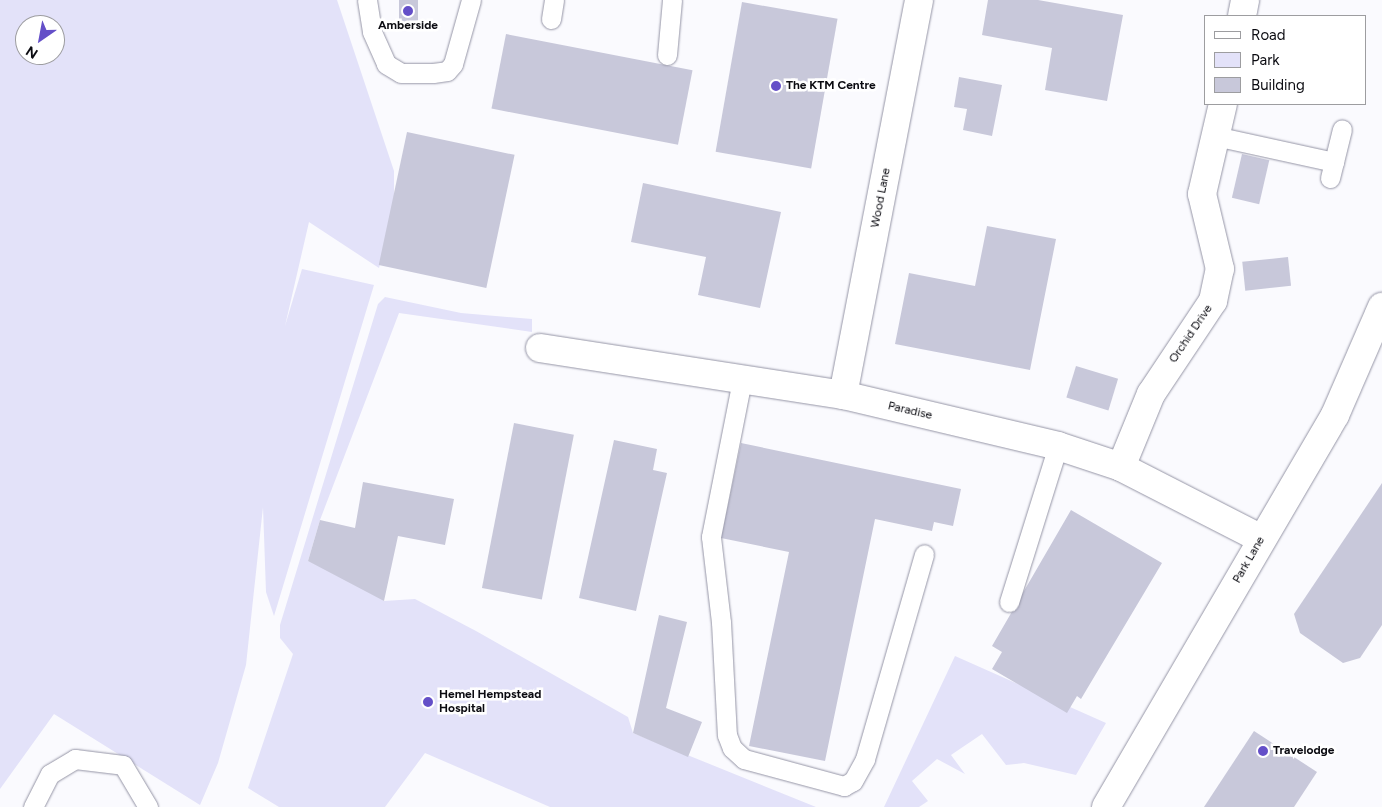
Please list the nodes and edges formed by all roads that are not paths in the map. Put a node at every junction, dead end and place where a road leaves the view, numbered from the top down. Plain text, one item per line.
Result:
1 (367, 0) edge
2 (470, 0) edge
3 (554, 0) edge
4 (672, 0) edge
5 (918, 0) edge
6 (1246, 0) edge
7 (1242, 15) edge
8 (551, 19) dead end
9 (668, 55) dead end
10 (1223, 105) edge
11 (1342, 129) dead end
12 (1215, 136) junction
13 (1382, 307) edge
14 (540, 348) dead end
15 (742, 380) junction
16 (843, 395) junction
17 (1058, 446) junction
18 (1121, 467) junction
19 (1262, 539) junction
20 (924, 554) dead end
21 (1009, 602) dead end
22 (33, 807) edge
23 (148, 807) edge
24 (1106, 807) edge

1 - 2 lane
3 - 8 lane
4 - 9 lane
5 - 16 street, Wood Lane
6 - 7 street
10 - 12 street, Orchid Drive
11 - 12 lane
12 - 18 street, Orchid Drive
13 - 19 street, Park Lane
14 - 15 street, Paradise
15 - 16 street, Paradise
15 - 20 lane
16 - 17 street, Paradise
17 - 18 street, Paradise
17 - 21 lane
18 - 19 street, Paradise
19 - 24 street, Park Lane
22 - 23 lane

